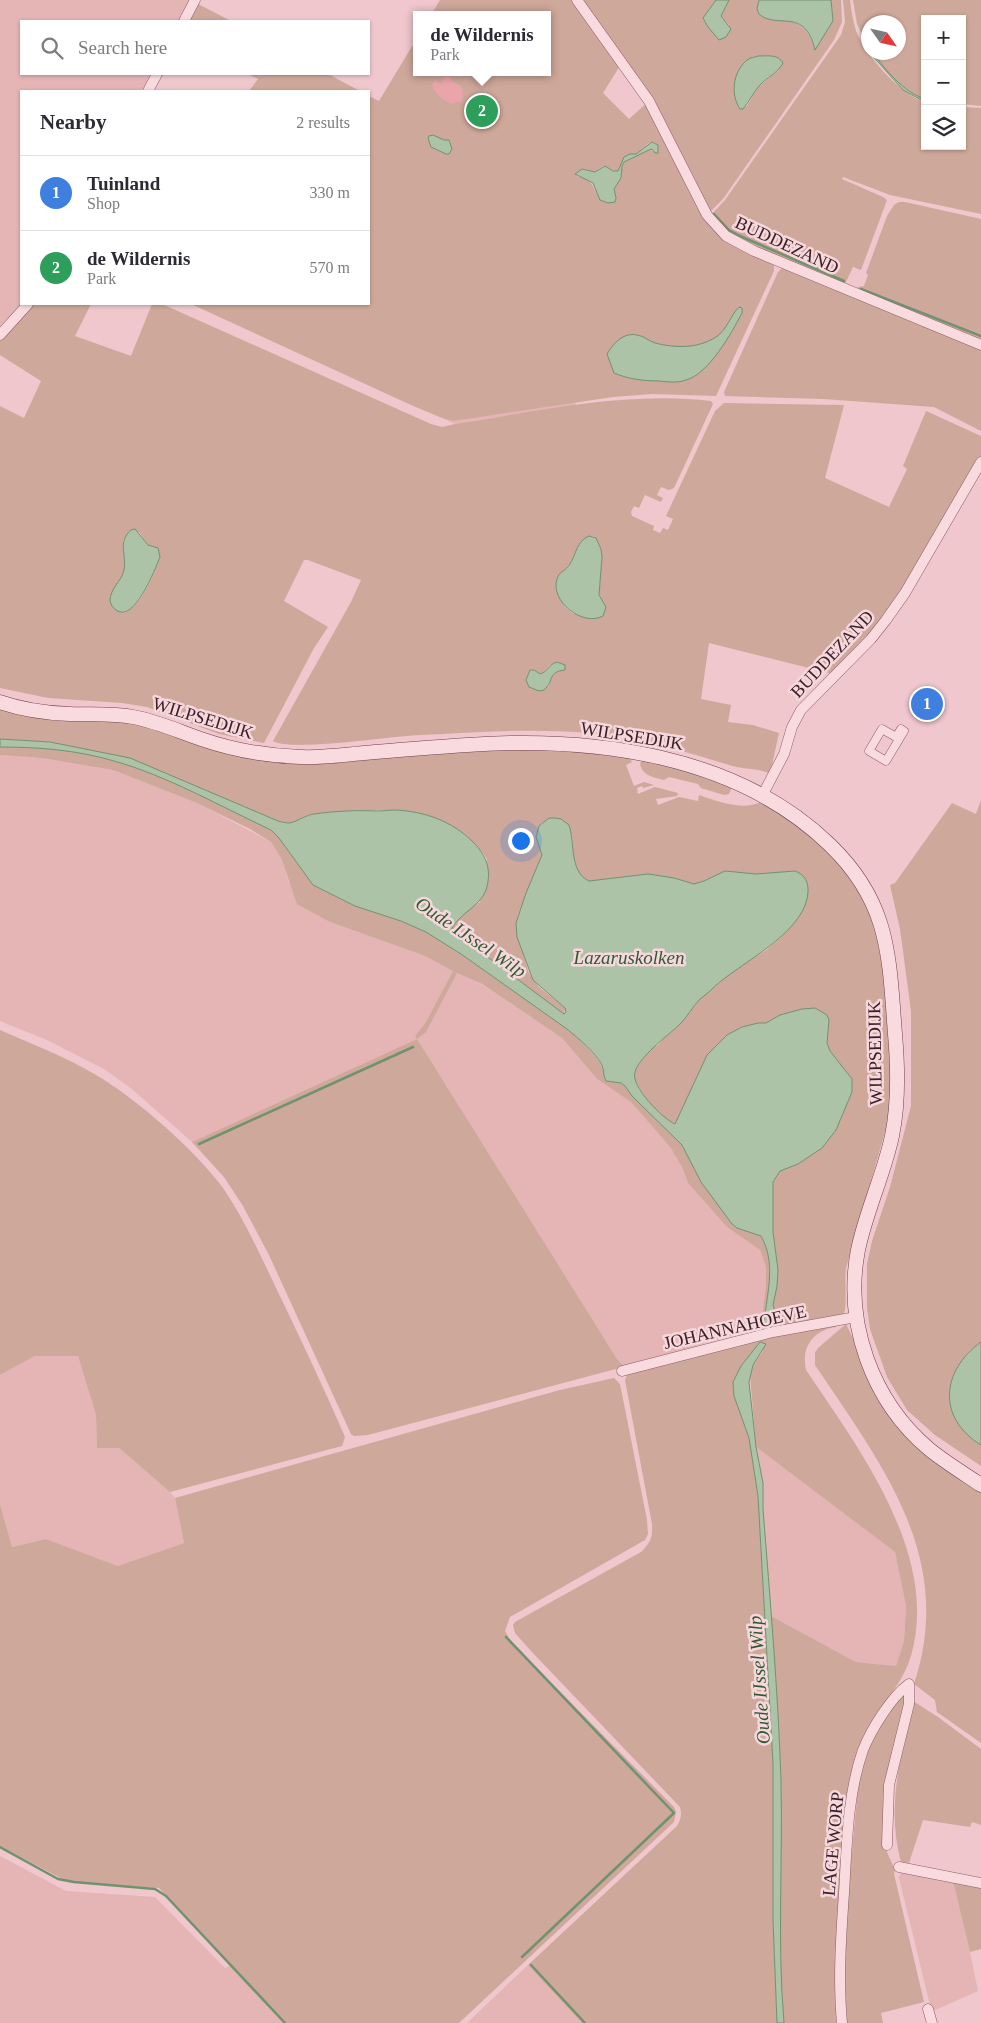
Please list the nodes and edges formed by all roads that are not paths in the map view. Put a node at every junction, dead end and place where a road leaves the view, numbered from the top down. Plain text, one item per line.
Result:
1 (195, 0) edge
2 (577, 0) edge
3 (185, 20) edge
4 (156, 75) edge
5 (149, 90) edge
6 (27, 305) edge
7 (0, 335) edge
8 (981, 346) edge
9 (981, 462) edge
10 (0, 702) edge
11 (896, 737) joint
12 (762, 796) junction
13 (856, 1316) junction
14 (622, 1371) dead end
15 (981, 1485) edge
16 (887, 1845) dead end
17 (899, 1867) dead end
18 (981, 1883) edge
19 (928, 2009) dead end
20 (842, 2023) edge
21 (932, 2023) edge

1 - 3 street
2 - 8 street, BUDDEZAND
4 - 5 street
6 - 7 street
9 - 12 street, BUDDEZAND
10 - 12 main road, WILPSEDIJK
11 - 11 street
12 - 13 main road, WILPSEDIJK
13 - 14 street, JOHANNAHOEVE
13 - 15 main road, WILPSEDIJK
16 - 20 street, LAGE WORP
17 - 18 street
19 - 21 street

